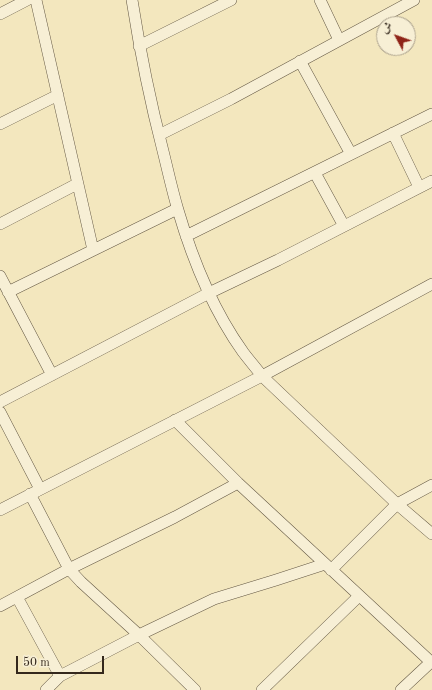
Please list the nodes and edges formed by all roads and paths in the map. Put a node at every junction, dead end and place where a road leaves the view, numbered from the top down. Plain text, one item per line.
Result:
1 (27, 0) edge
2 (36, 0) edge
3 (132, 0) edge
4 (231, 0) edge
5 (320, 0) edge
6 (414, 0) edge
7 (0, 14) edge
8 (339, 40) junction
9 (139, 46) junction
10 (300, 61) junction
11 (58, 95) junction
12 (432, 114) edge
13 (0, 124) edge
14 (393, 133) junction
15 (159, 135) junction
16 (351, 154) junction
17 (315, 173) junction
18 (432, 181) edge
19 (77, 184) junction
20 (419, 187) junction
21 (177, 209) junction
22 (0, 224) edge
23 (344, 226) junction
24 (186, 236) junction
25 (93, 250) junction
26 (0, 276) edge
27 (432, 284) edge
28 (8, 292) junction
29 (209, 293) junction
30 (52, 375) junction
31 (262, 376) junction
32 (0, 402) edge
33 (0, 412) edge
34 (175, 420) junction
35 (238, 483) junction
36 (432, 485) edge
37 (35, 492) junction
38 (397, 504) junction
39 (0, 510) edge
40 (432, 534) edge
41 (328, 567) junction
42 (69, 569) junction
43 (359, 596) junction
44 (17, 597) junction
45 (0, 606) edge
46 (139, 635) junction
47 (432, 662) edge
48 (60, 676) junction
49 (46, 690) edge
50 (195, 690) edge
51 (262, 690) edge
52 (402, 690) edge

1 - 7 street
2 - 11 street
3 - 9 street
4 - 9 street
5 - 8 street
6 - 8 street
8 - 10 street
9 - 15 street
10 - 15 street
10 - 16 street
11 - 13 street
11 - 19 street
12 - 14 street
14 - 16 street
14 - 20 street
15 - 21 street
16 - 17 street
17 - 23 street
17 - 24 street
18 - 20 street
19 - 22 street
19 - 25 street
20 - 23 street
21 - 24 street
21 - 25 street
23 - 29 street
24 - 29 street
25 - 28 street
26 - 28 street
27 - 31 street
28 - 30 street
29 - 30 street
29 - 31 street
30 - 32 street
31 - 34 street
31 - 38 street
33 - 37 street
34 - 35 street
34 - 37 street
35 - 41 street
35 - 42 street
36 - 38 street
37 - 39 street
37 - 42 street
38 - 40 street
38 - 41 street
41 - 43 street
41 - 46 street
42 - 44 street
42 - 46 street
43 - 47 street
43 - 51 street
44 - 45 street
44 - 48 street
46 - 48 street
46 - 50 street
47 - 52 street
48 - 49 street

